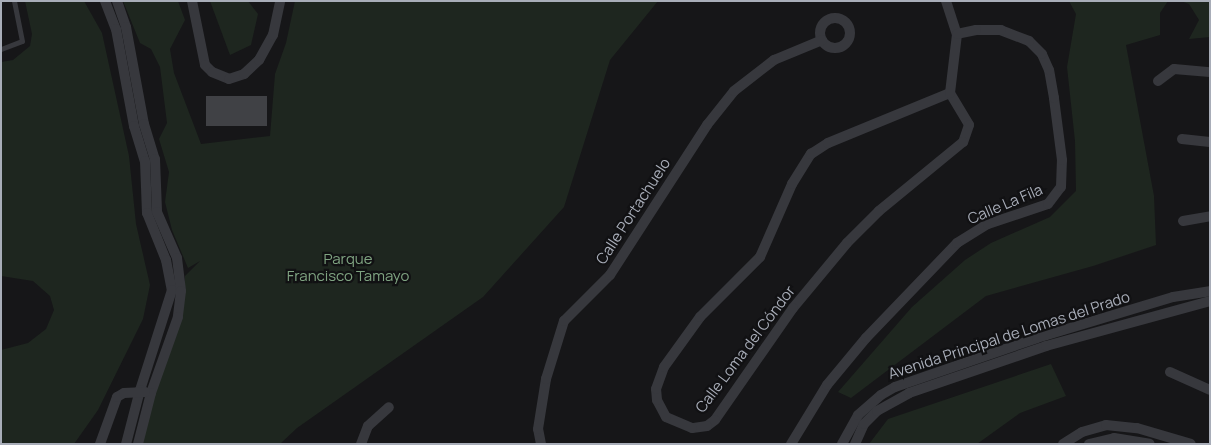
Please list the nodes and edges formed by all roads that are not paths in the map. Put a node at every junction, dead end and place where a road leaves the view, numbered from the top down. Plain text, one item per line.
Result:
1 (14, 1) edge
2 (105, 1) edge
3 (117, 1) edge
4 (192, 1) edge
5 (280, 1) edge
6 (946, 1) edge
7 (957, 34) junction
8 (822, 40) dead end
9 (1, 49) edge
10 (1210, 72) edge
11 (1158, 81) dead end
12 (950, 93) junction
13 (1182, 139) dead end
14 (1210, 142) edge
15 (1210, 216) edge
16 (1183, 221) dead end
17 (1210, 291) edge
18 (1210, 301) edge
19 (1170, 372) dead end
20 (140, 390) junction
21 (1210, 390) edge
22 (151, 393) junction
23 (389, 407) dead end
24 (100, 444) edge
25 (126, 444) edge
26 (138, 444) edge
27 (361, 444) edge
28 (541, 444) edge
29 (791, 444) edge
30 (842, 444) edge
31 (854, 444) edge
32 (1063, 444) edge
33 (1089, 444) edge
34 (1150, 444) edge
35 (1191, 444) edge

1 - 9 lane
2 - 20 street
3 - 22 street
4 - 5 street
6 - 7 street
7 - 12 street
7 - 29 street, Calle La Fila
8 - 28 street, Calle Portachuelo
10 - 11 street
12 - 12 street, Calle Loma del Cóndor
13 - 14 street
15 - 16 street
17 - 30 street, Avenida Principal de Lomas del Prado
18 - 31 street, Avenida Principal de Lomas del Prado
19 - 21 street
20 - 22 street
20 - 24 street
20 - 25 street
22 - 26 street
23 - 27 street
32 - 35 street
33 - 34 street

